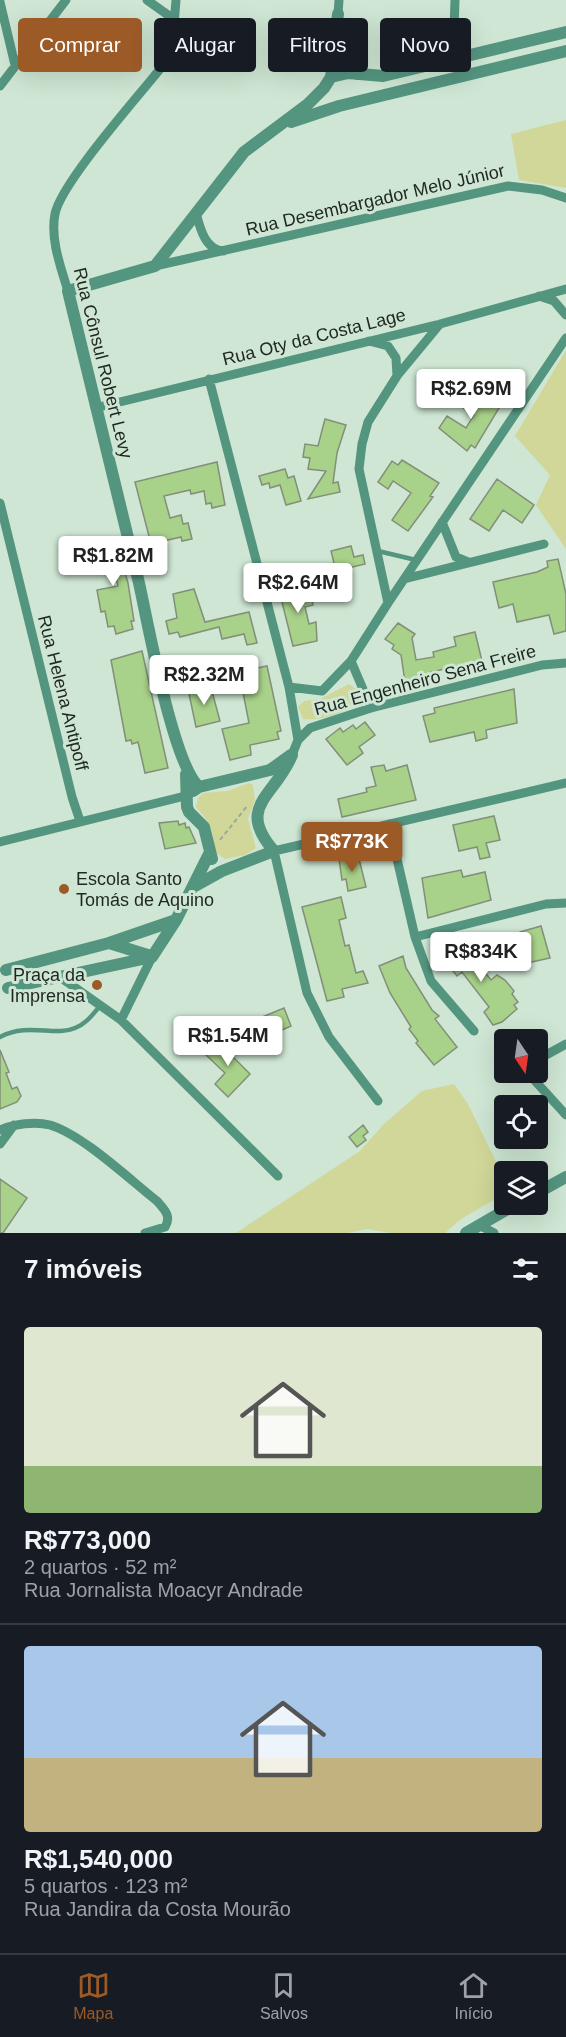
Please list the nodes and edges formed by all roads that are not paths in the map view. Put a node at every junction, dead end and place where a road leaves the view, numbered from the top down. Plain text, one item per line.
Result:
1 (66, 0) edge
2 (147, 0) edge
3 (176, 0) edge
4 (339, 0) edge
5 (455, 0) edge
6 (0, 2) edge
7 (338, 14) junction
8 (172, 18) edge
9 (175, 18) edge
10 (454, 18) edge
11 (566, 32) edge
12 (566, 51) edge
13 (471, 56) edge
14 (15, 65) junction
15 (158, 72) edge
16 (399, 72) edge
17 (357, 74) junction
18 (327, 82) junction
19 (0, 86) edge
20 (339, 106) junction
21 (276, 127) junction
22 (566, 198) edge
23 (196, 213) junction
24 (226, 252) junction
25 (155, 266) junction
26 (566, 289) edge
27 (68, 291) junction
28 (539, 296) junction
29 (566, 315) edge
30 (440, 324) junction
31 (566, 338) edge
32 (368, 341) junction
33 (397, 376) junction
34 (208, 379) junction
35 (95, 408) junction
36 (0, 503) edge
37 (442, 522) junction
38 (544, 544) dead end
39 (378, 550) junction
40 (416, 560) junction
41 (468, 562) junction
42 (404, 579) junction
43 (387, 603) junction
44 (351, 661) junction
45 (566, 663) edge
46 (289, 687) junction
47 (371, 708) junction
48 (298, 740) junction
49 (292, 755) junction
50 (185, 764) junction
51 (252, 775) junction
52 (566, 783) edge
53 (199, 787) junction
54 (264, 794) junction
55 (189, 795) junction
56 (80, 821) junction
57 (389, 824) junction
58 (264, 839) junction
59 (0, 842) edge
60 (274, 851) junction
61 (210, 852) junction
62 (258, 858) junction
63 (222, 871) junction
64 (194, 886) junction
65 (566, 903) edge
66 (176, 920) junction
67 (415, 937) junction
68 (109, 943) junction
69 (152, 957) junction
70 (3, 967) edge
71 (60, 977) junction
72 (4, 992) edge
73 (100, 1006) junction
74 (121, 1020) junction
75 (474, 1031) dead end
76 (0, 1037) edge
77 (566, 1044) edge
78 (548, 1054) edge
79 (536, 1083) edge
80 (378, 1101) dead end
81 (566, 1115) edge
82 (14, 1125) junction
83 (0, 1130) edge
84 (0, 1144) edge
85 (278, 1176) dead end
86 (566, 1177) edge
87 (548, 1187) edge
88 (497, 1215) edge
89 (479, 1225) junction
90 (145, 1233) edge
91 (466, 1233) edge
92 (494, 1233) edge

1 - 14 street
2 - 8 street
3 - 9 street, Rua Cônsul Robert Levy
4 - 7 street
5 - 10 street
6 - 14 street
7 - 17 street
7 - 18 street
11 - 13 street
12 - 20 street
14 - 19 street
15 - 27 street, Rua Cônsul Robert Levy
16 - 17 street
17 - 18 street
18 - 20 street
18 - 21 street
20 - 21 street
21 - 23 street
22 - 24 street, Rua Desembargador Melo Júnior
23 - 24 street, Rua Desembargador Melo Júnior
23 - 25 street
24 - 25 street, Rua Desembargador Melo Júnior
25 - 27 street, Rua Desembargador Melo Júnior
26 - 28 street, Rua Oty da Costa Lage
27 - 35 street, Rua Cônsul Robert Levy
28 - 29 street
28 - 30 street, Rua Oty da Costa Lage
30 - 32 street, Rua Oty da Costa Lage
30 - 33 street
31 - 37 street
32 - 33 street
32 - 34 street, Rua Oty da Costa Lage
33 - 39 street
34 - 35 street, Rua Oty da Costa Lage
34 - 46 street
35 - 50 street, Rua Cônsul Robert Levy
36 - 56 street, Rua Helena Antipoff
37 - 40 street
37 - 41 street
38 - 41 street
39 - 40 lane
39 - 43 street
40 - 42 street
41 - 42 street
42 - 43 street
43 - 44 street
44 - 46 street
44 - 47 street
45 - 47 street, Rua Engenheiro Sena Freire
46 - 48 street
47 - 48 street, Rua Engenheiro Sena Freire
48 - 49 street
49 - 51 street
49 - 54 street
50 - 53 street, Rua Cônsul Robert Levy
50 - 55 street, Rua Cônsul Robert Levy
51 - 53 street
51 - 54 street
52 - 57 street
53 - 55 street
54 - 58 street
55 - 56 street
55 - 61 street
56 - 59 street
57 - 60 street
57 - 67 street
58 - 60 street
58 - 62 street
60 - 62 street
60 - 80 street
61 - 63 street
61 - 64 street
62 - 63 street
63 - 64 street
64 - 66 street
65 - 67 street
66 - 68 street
66 - 69 street
67 - 75 street
68 - 69 street
68 - 70 street
69 - 71 street
69 - 74 street
70 - 72 street
71 - 72 street
71 - 73 street
73 - 74 street
73 - 76 lane
74 - 85 street
77 - 78 street
79 - 81 street
82 - 83 street
82 - 84 street
82 - 90 street
86 - 87 street
88 - 89 street
89 - 91 street
89 - 92 street

